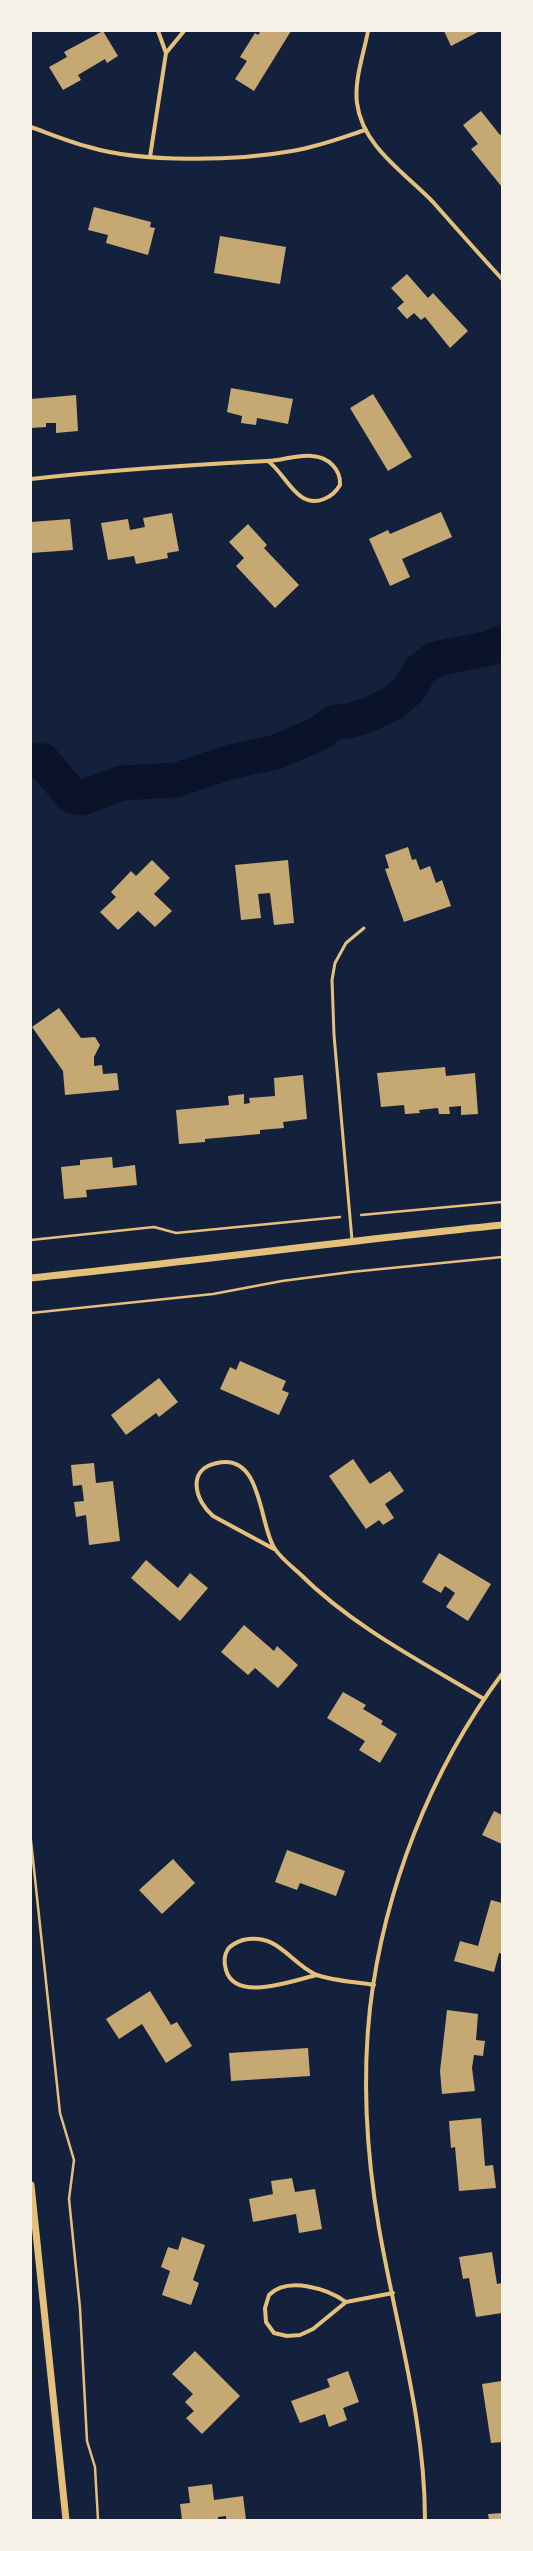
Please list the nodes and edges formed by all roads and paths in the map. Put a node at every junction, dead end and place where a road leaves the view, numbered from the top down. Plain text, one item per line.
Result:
1 (158, 31) edge
2 (184, 31) edge
3 (368, 31) edge
4 (166, 53) junction
5 (31, 127) edge
6 (365, 130) junction
7 (150, 157) junction
8 (502, 279) edge
9 (268, 462) junction
10 (31, 479) edge
11 (364, 928) dead end
12 (502, 1202) edge
13 (350, 1216) junction
14 (502, 1225) edge
15 (31, 1240) edge
16 (352, 1240) junction
17 (502, 1257) edge
18 (31, 1278) edge
19 (31, 1313) edge
20 (274, 1549) junction
21 (502, 1674) edge
22 (484, 1699) junction
23 (31, 1841) edge
24 (317, 1975) junction
25 (374, 1985) junction
26 (31, 2185) edge
27 (34, 2236) edge
28 (393, 2293) junction
29 (346, 2302) junction
30 (66, 2520) edge
31 (98, 2520) edge
32 (425, 2520) edge

1 - 4 street
2 - 4 street
3 - 6 street
4 - 7 street
5 - 7 street
6 - 7 street
6 - 8 street
9 - 9 street
9 - 10 street
11 - 13 lane
12 - 13 path
13 - 15 path
13 - 16 lane
14 - 16 street
16 - 18 street
17 - 19 path
20 - 20 street
20 - 22 street
21 - 22 street
22 - 25 street
23 - 31 path
24 - 24 street
24 - 25 street
25 - 28 street
26 - 27 street
27 - 30 street
28 - 29 street
28 - 32 street
29 - 29 street

